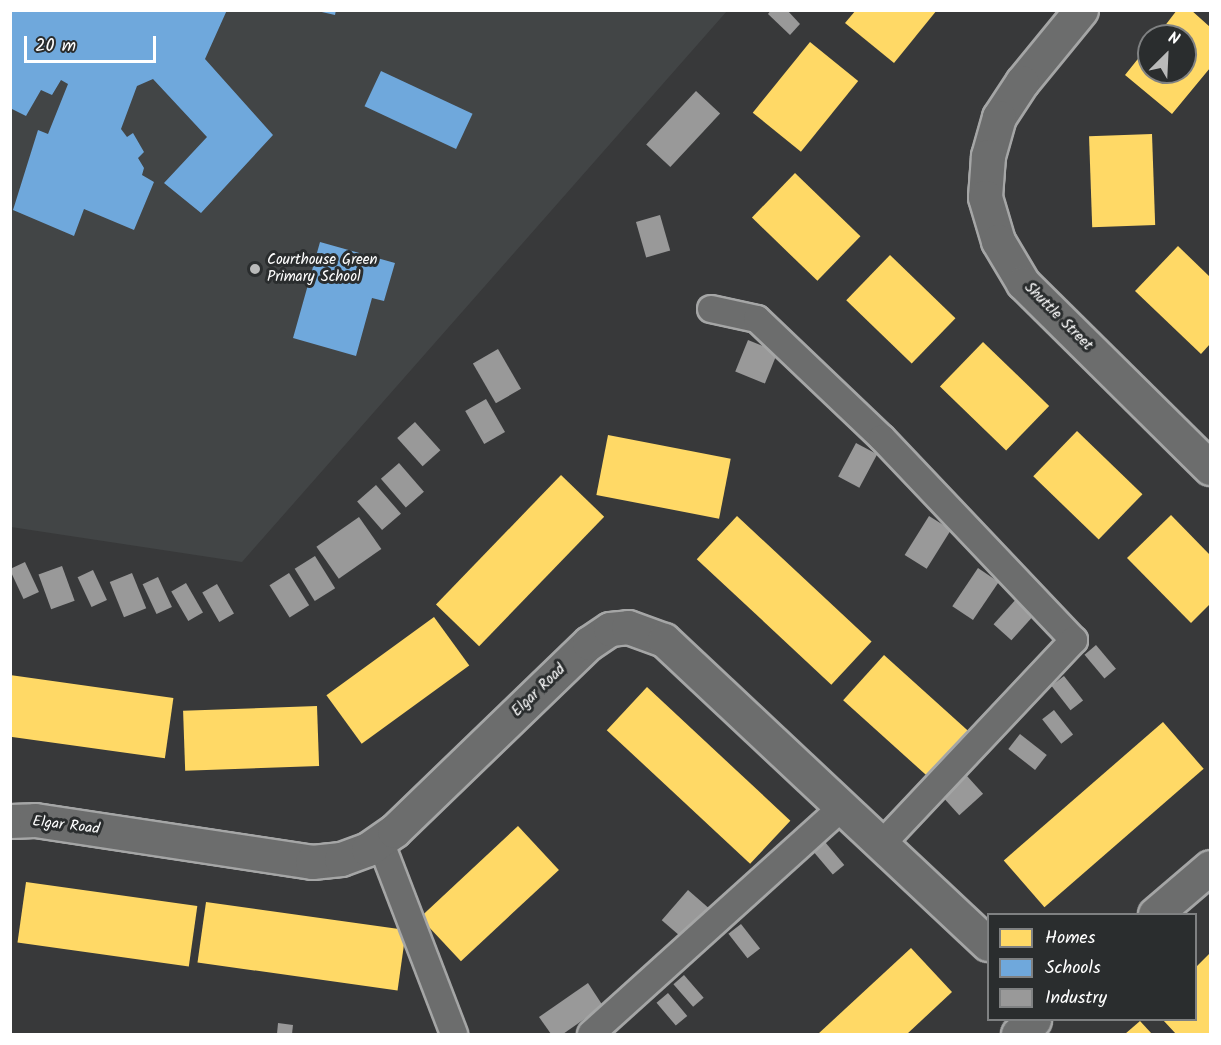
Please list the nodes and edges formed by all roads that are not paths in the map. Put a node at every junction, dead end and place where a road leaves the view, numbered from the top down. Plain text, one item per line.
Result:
1 (1081, 10) edge
2 (711, 309) dead end
3 (1210, 468) edge
4 (843, 806) junction
5 (10, 821) edge
6 (380, 841) junction
7 (883, 843) junction
8 (1210, 867) edge
9 (1157, 913) edge
10 (987, 943) edge
11 (1033, 1021) edge
12 (454, 1035) edge
13 (591, 1035) edge
14 (1018, 1035) edge

1 - 3 street, Shuttle Street
2 - 7 lane
4 - 6 street, Elgar Road
4 - 7 street, Elgar Road
4 - 13 lane
5 - 6 street, Elgar Road
6 - 12 lane
7 - 10 street, Elgar Road
8 - 9 street
11 - 14 street

